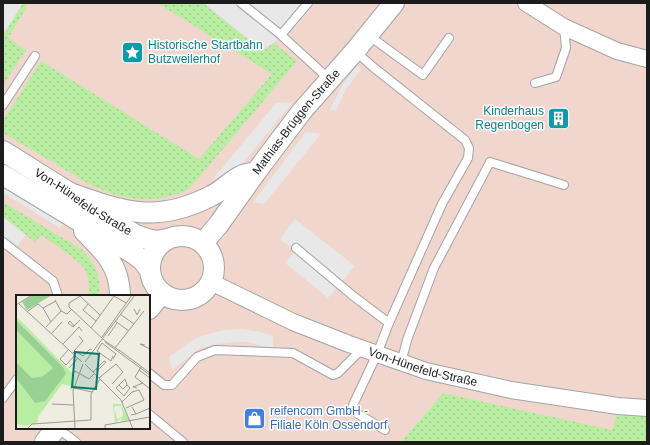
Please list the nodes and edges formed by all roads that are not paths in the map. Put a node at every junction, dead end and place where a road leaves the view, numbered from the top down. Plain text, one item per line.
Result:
1 (241, 3) edge
2 (308, 3) edge
3 (394, 3) edge
4 (526, 3) edge
5 (564, 27) junction
6 (368, 34) junction
7 (281, 35) junction
8 (449, 38) dead end
9 (355, 51) junction
10 (35, 56) dead end
11 (647, 59) edge
12 (330, 80) junction
13 (535, 83) dead end
14 (3, 105) edge
15 (3, 152) edge
16 (256, 172) junction
17 (3, 175) edge
18 (564, 185) dead end
19 (70, 193) junction
20 (42, 198) junction
21 (167, 239) junction
22 (3, 242) edge
23 (203, 243) junction
24 (296, 248) dead end
25 (150, 270) junction
26 (211, 282) junction
27 (162, 293) junction
28 (58, 295) edge
29 (120, 295) edge
30 (150, 308) edge
31 (389, 323) junction
32 (370, 351) junction
33 (401, 363) junction
34 (150, 374) edge
35 (16, 380) edge
36 (3, 398) edge
37 (647, 408) edge
38 (150, 415) edge
39 (55, 429) edge
40 (57, 429) edge
41 (385, 430) dead end
42 (45, 442) edge
43 (76, 442) edge
44 (183, 442) edge

1 - 7 lane
2 - 7 lane
3 - 6 street, Mathias-Brüggen-Straße
4 - 5 street
5 - 11 street
5 - 13 lane
6 - 8 lane
6 - 9 street, Mathias-Brüggen-Straße
7 - 12 lane
9 - 12 street, Mathias-Brüggen-Straße
9 - 31 lane
10 - 14 lane
12 - 16 street, Mathias-Brüggen-Straße
15 - 19 street, Von-Hünefeld-Straße
16 - 19 street
16 - 23 street, Mathias-Brüggen-Straße
17 - 20 street, Von-Hünefeld-Straße
18 - 33 lane
19 - 21 street, Von-Hünefeld-Straße
20 - 25 street, Von-Hünefeld-Straße
20 - 29 street
21 - 23 street
21 - 25 street
22 - 28 lane
23 - 26 street
24 - 31 lane
25 - 27 street
26 - 27 street
26 - 32 street, Von-Hünefeld-Straße
27 - 30 street
31 - 32 lane
32 - 33 street, Von-Hünefeld-Straße
32 - 34 lane
32 - 41 lane
33 - 37 street, Von-Hünefeld-Straße
35 - 36 lane
38 - 44 lane
39 - 42 street
40 - 43 lane

